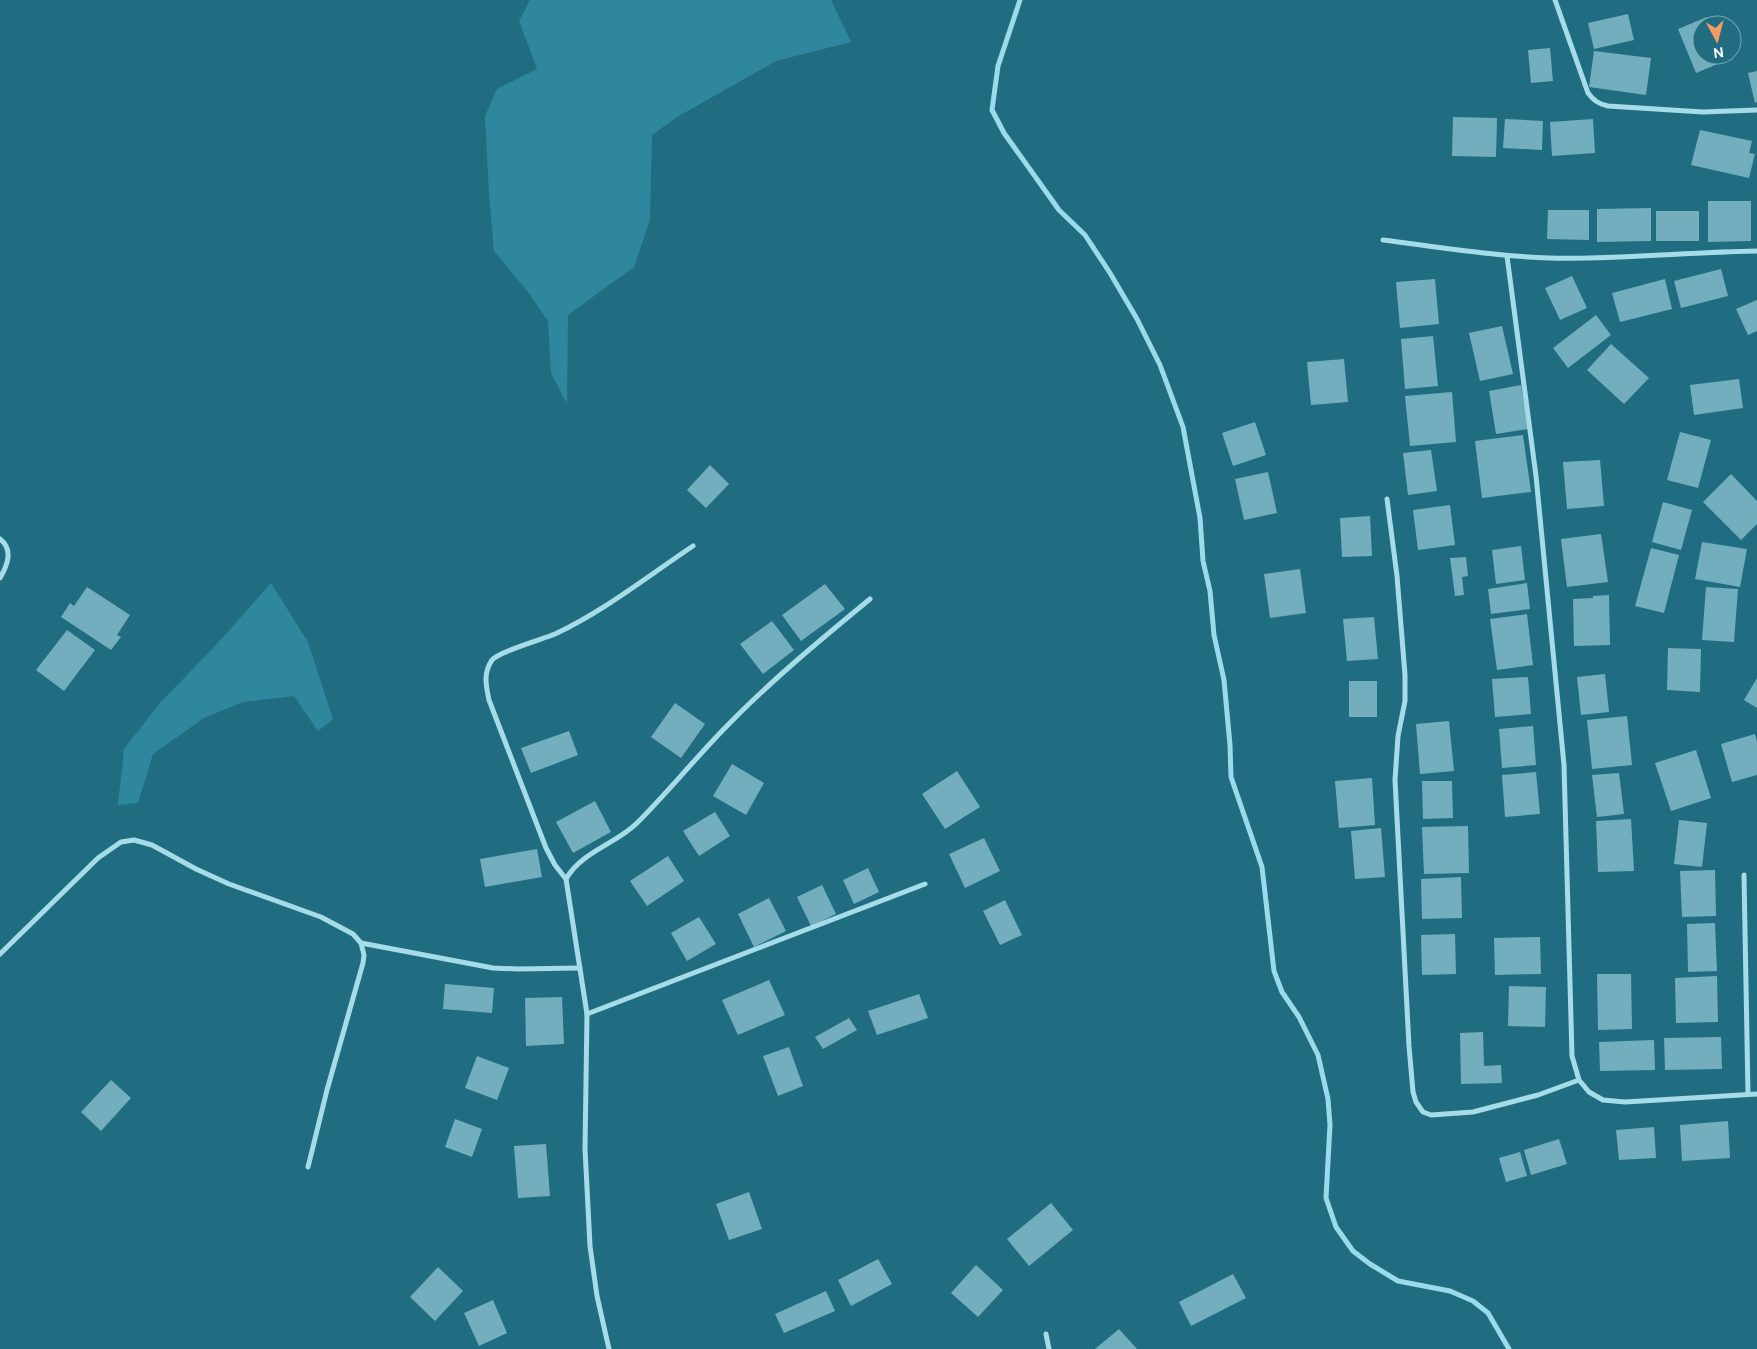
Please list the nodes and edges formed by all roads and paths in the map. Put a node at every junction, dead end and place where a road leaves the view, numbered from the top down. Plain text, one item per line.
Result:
1 (1555, 0) edge
2 (1757, 110) edge
3 (1383, 240) dead end
4 (1757, 251) edge
5 (1507, 256) junction
6 (1387, 499) dead end
7 (0, 539) edge
8 (693, 546) dead end
9 (0, 578) edge
10 (870, 598) dead end
11 (1744, 875) dead end
12 (566, 879) junction
13 (925, 884) dead end
14 (361, 943) junction
15 (0, 954) edge
16 (580, 968) junction
17 (587, 1014) junction
18 (1578, 1080) junction
19 (1748, 1094) junction
20 (1757, 1094) edge
21 (308, 1167) dead end
22 (1046, 1334) dead end
23 (610, 1349) edge
24 (1049, 1349) edge

1 - 2 street
3 - 5 street
4 - 5 street
5 - 18 street
6 - 18 street
7 - 9 street
8 - 12 street
10 - 12 street
11 - 19 street
12 - 16 street
13 - 17 street
14 - 15 street
14 - 16 street
14 - 21 street
16 - 17 street
17 - 23 street
18 - 19 street
19 - 20 street
22 - 24 street

